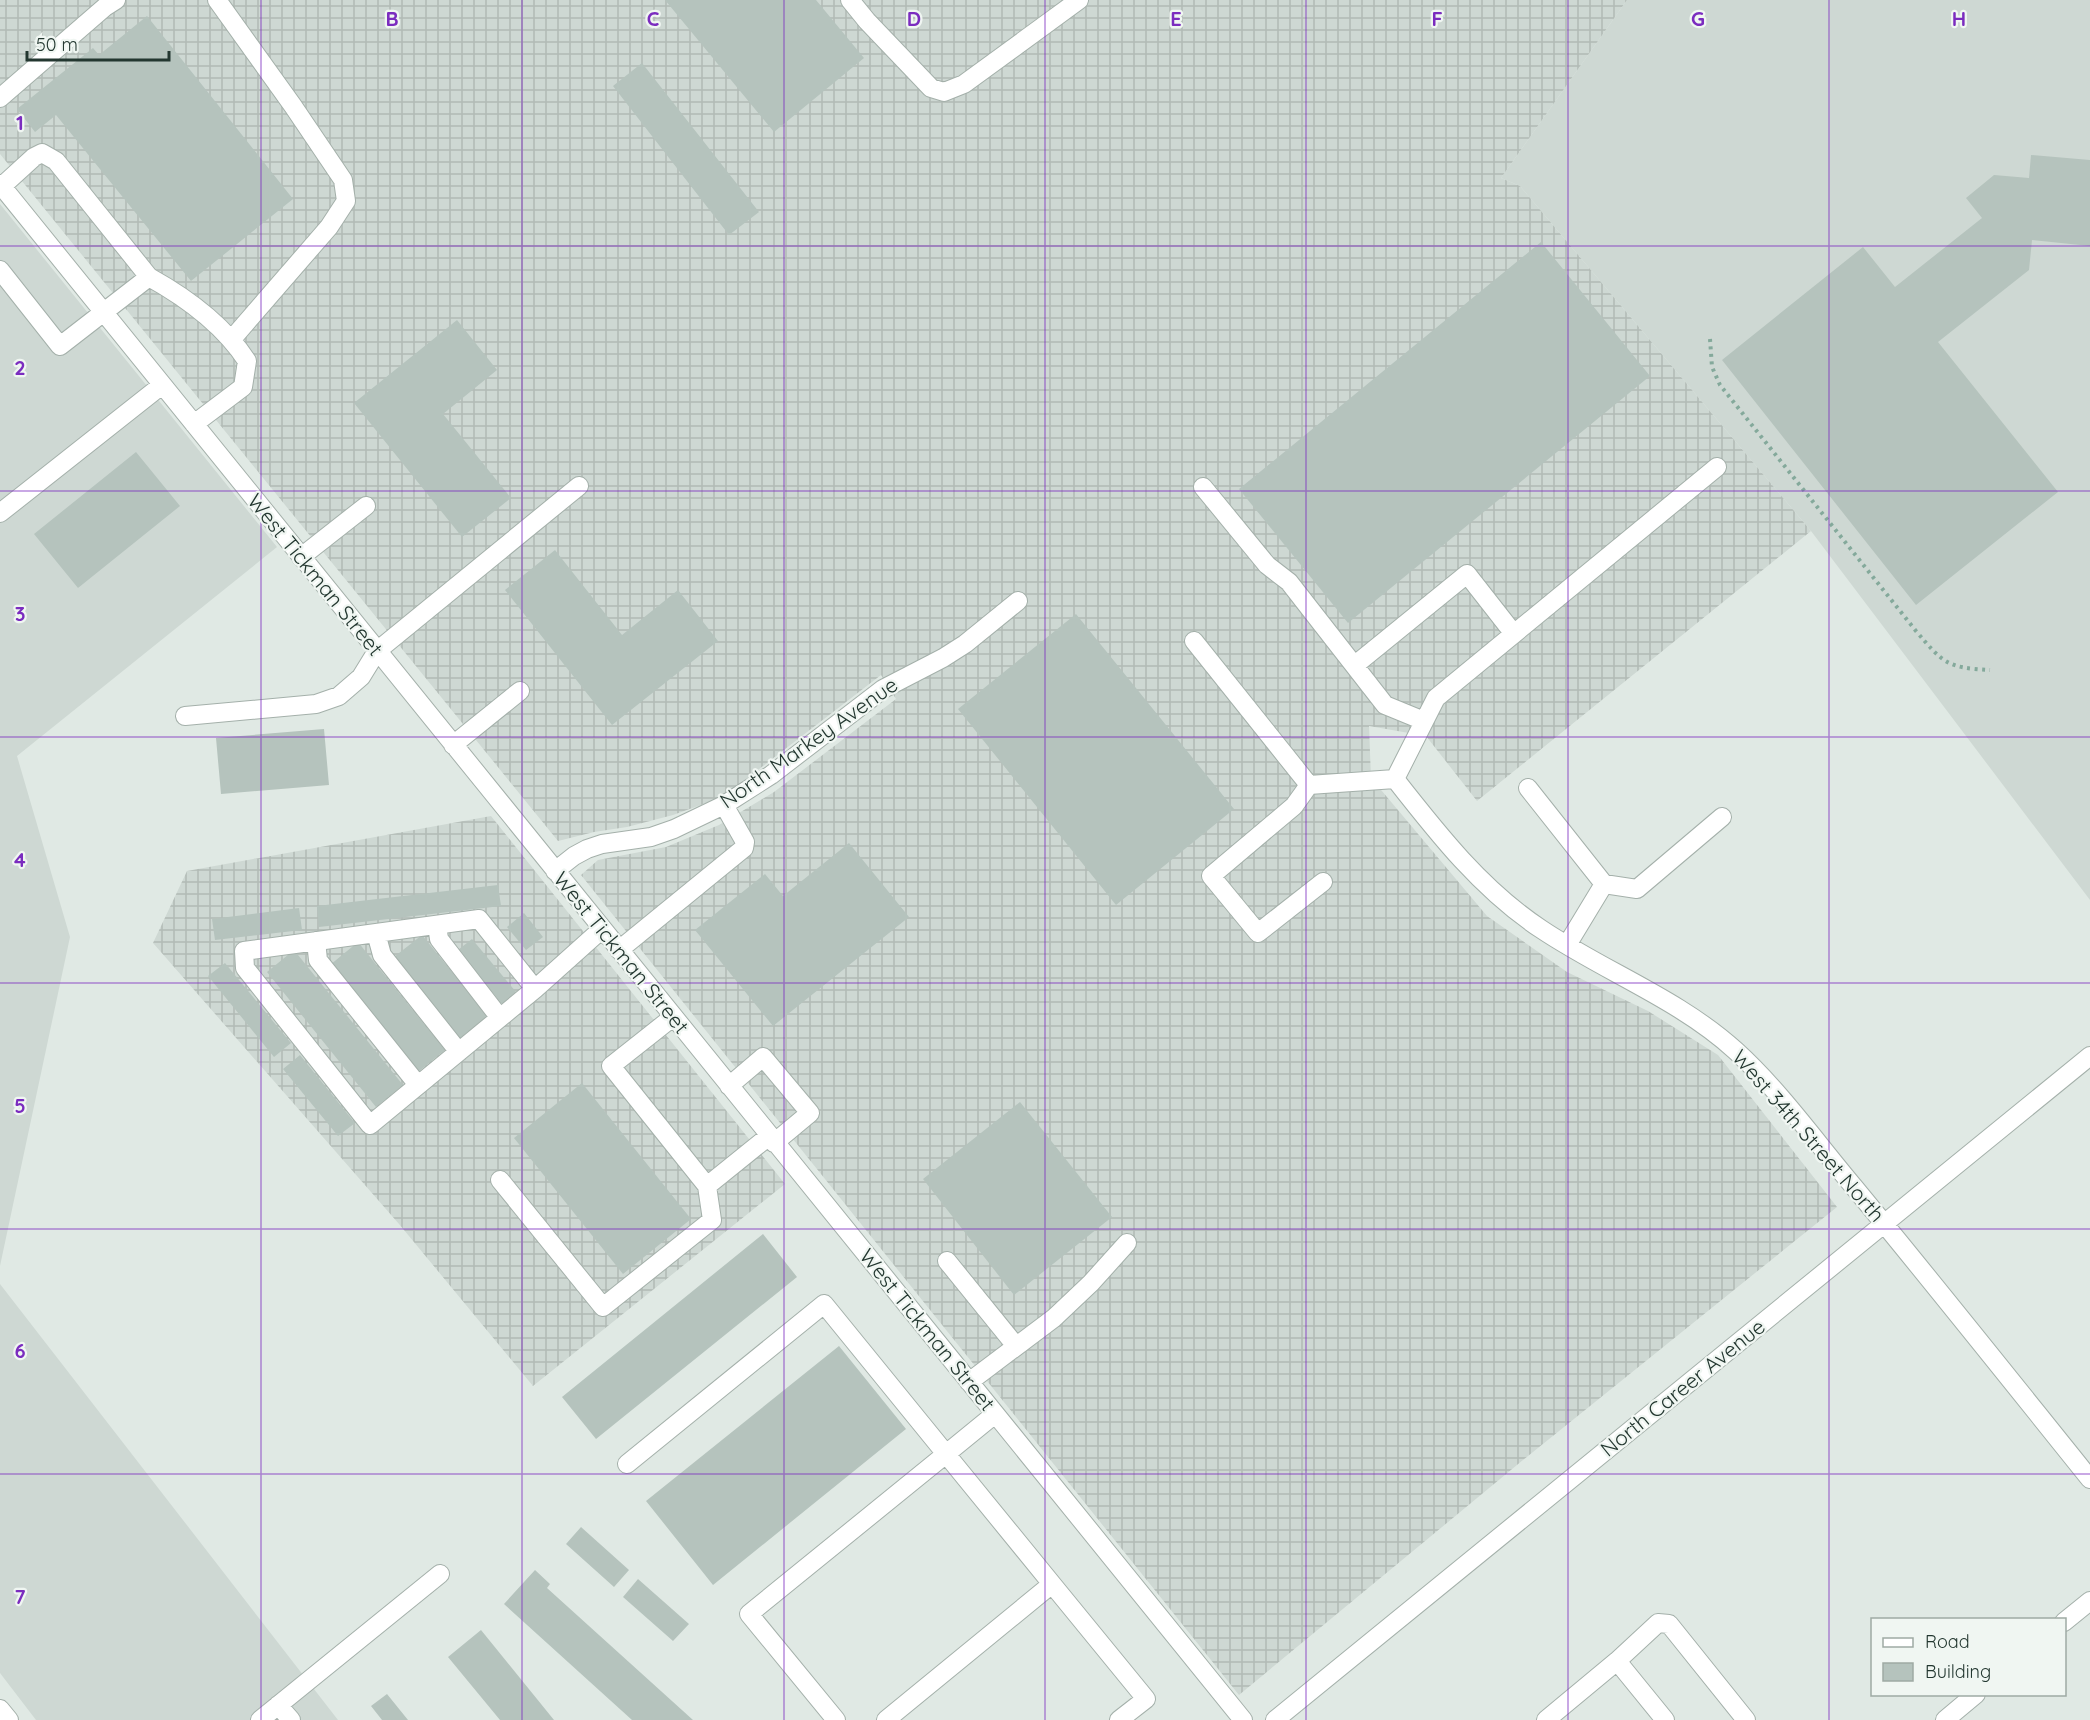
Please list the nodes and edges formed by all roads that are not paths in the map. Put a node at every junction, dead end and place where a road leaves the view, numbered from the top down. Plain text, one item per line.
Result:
1 (116, 0) edge
2 (217, 0) edge
3 (850, 0) edge
4 (1079, 0) edge
5 (0, 98) edge
6 (0, 186) edge
7 (0, 270) edge
8 (149, 277) junction
9 (104, 313) junction
10 (232, 339) junction
11 (162, 385) junction
12 (194, 424) junction
13 (1717, 467) dead end
14 (579, 486) dead end
15 (1203, 487) dead end
16 (366, 506) dead end
17 (0, 513) edge
18 (301, 557) junction
19 (1018, 601) dead end
20 (1514, 634) junction
21 (1194, 641) dead end
22 (377, 651) junction
23 (1355, 665) junction
24 (520, 691) dead end
25 (185, 716) dead end
26 (1424, 721) junction
27 (453, 745) junction
28 (1395, 779) junction
29 (1309, 785) junction
30 (1528, 788) dead end
31 (724, 805) junction
32 (1722, 817) dead end
33 (555, 871) junction
34 (1323, 882) dead end
35 (1604, 884) junction
36 (437, 925) junction
37 (602, 928) junction
38 (376, 933) junction
39 (316, 941) junction
40 (1567, 945) junction
41 (619, 950) junction
42 (535, 989) junction
43 (673, 1017) junction
44 (500, 1018) junction
45 (459, 1052) junction
46 (2090, 1056) edge
47 (418, 1085) junction
48 (729, 1086) junction
49 (772, 1139) junction
50 (500, 1180) dead end
51 (707, 1186) junction
52 (1884, 1224) junction
53 (1127, 1243) dead end
54 (947, 1261) dead end
55 (1016, 1347) junction
56 (969, 1382) junction
57 (995, 1414) junction
58 (946, 1454) junction
59 (627, 1464) dead end
60 (2090, 1479) edge
61 (440, 1574) dead end
62 (1052, 1584) junction
63 (2090, 1601) edge
64 (2066, 1620) edge
65 (1617, 1661) junction
66 (1975, 1696) edge
67 (278, 1705) junction
68 (0, 1709) edge
69 (9, 1720) edge
70 (260, 1720) edge
71 (291, 1720) edge
72 (836, 1720) edge
73 (885, 1720) edge
74 (1119, 1720) edge
75 (1243, 1720) edge
76 (1275, 1720) edge
77 (1546, 1720) edge
78 (1665, 1720) edge
79 (1746, 1720) edge
80 (1945, 1720) edge

1 - 5 street
2 - 10 street
3 - 4 street
6 - 8 street
6 - 9 street, West Tickman Street
7 - 9 street
8 - 9 street
8 - 10 street
9 - 11 street, West Tickman Street
10 - 12 street
11 - 12 street, West Tickman Street
11 - 17 street
12 - 18 street, West Tickman Street
13 - 20 street
14 - 22 street
15 - 23 street
16 - 18 street
18 - 22 street, West Tickman Street
19 - 31 street, North Markey Avenue
20 - 23 street
20 - 26 street
21 - 29 street
22 - 25 street
22 - 27 street, West Tickman Street
23 - 26 street
24 - 27 street
26 - 28 street
27 - 33 street, West Tickman Street
28 - 29 street
28 - 40 street, West 34th Street North
29 - 34 street
30 - 35 street
31 - 33 street, North Markey Avenue
31 - 41 street
32 - 35 street
33 - 37 street, West Tickman Street
35 - 40 street
36 - 38 street
36 - 42 street
36 - 44 street
37 - 41 street, West Tickman Street
37 - 42 street
38 - 39 street
38 - 45 street
39 - 47 street
39 - 47 street
40 - 52 street, West 34th Street North
41 - 43 street, West Tickman Street
42 - 44 street
43 - 48 street, West Tickman Street
43 - 51 street
44 - 45 street
45 - 47 street
46 - 52 street, North Career Avenue
48 - 49 street, West Tickman Street
48 - 49 street
49 - 51 street
49 - 56 street, West Tickman Street
50 - 51 street
52 - 60 street, West 34th Street North
52 - 76 street, North Career Avenue
53 - 55 street
54 - 55 street
55 - 56 street
56 - 57 street, West Tickman Street
57 - 58 street
57 - 75 street, West Tickman Street
58 - 59 street
58 - 62 street
58 - 72 street
61 - 67 street
62 - 73 street
62 - 74 street
63 - 64 street
65 - 77 street
65 - 78 street
65 - 79 street
66 - 80 street
67 - 70 street
67 - 71 street
68 - 69 street

